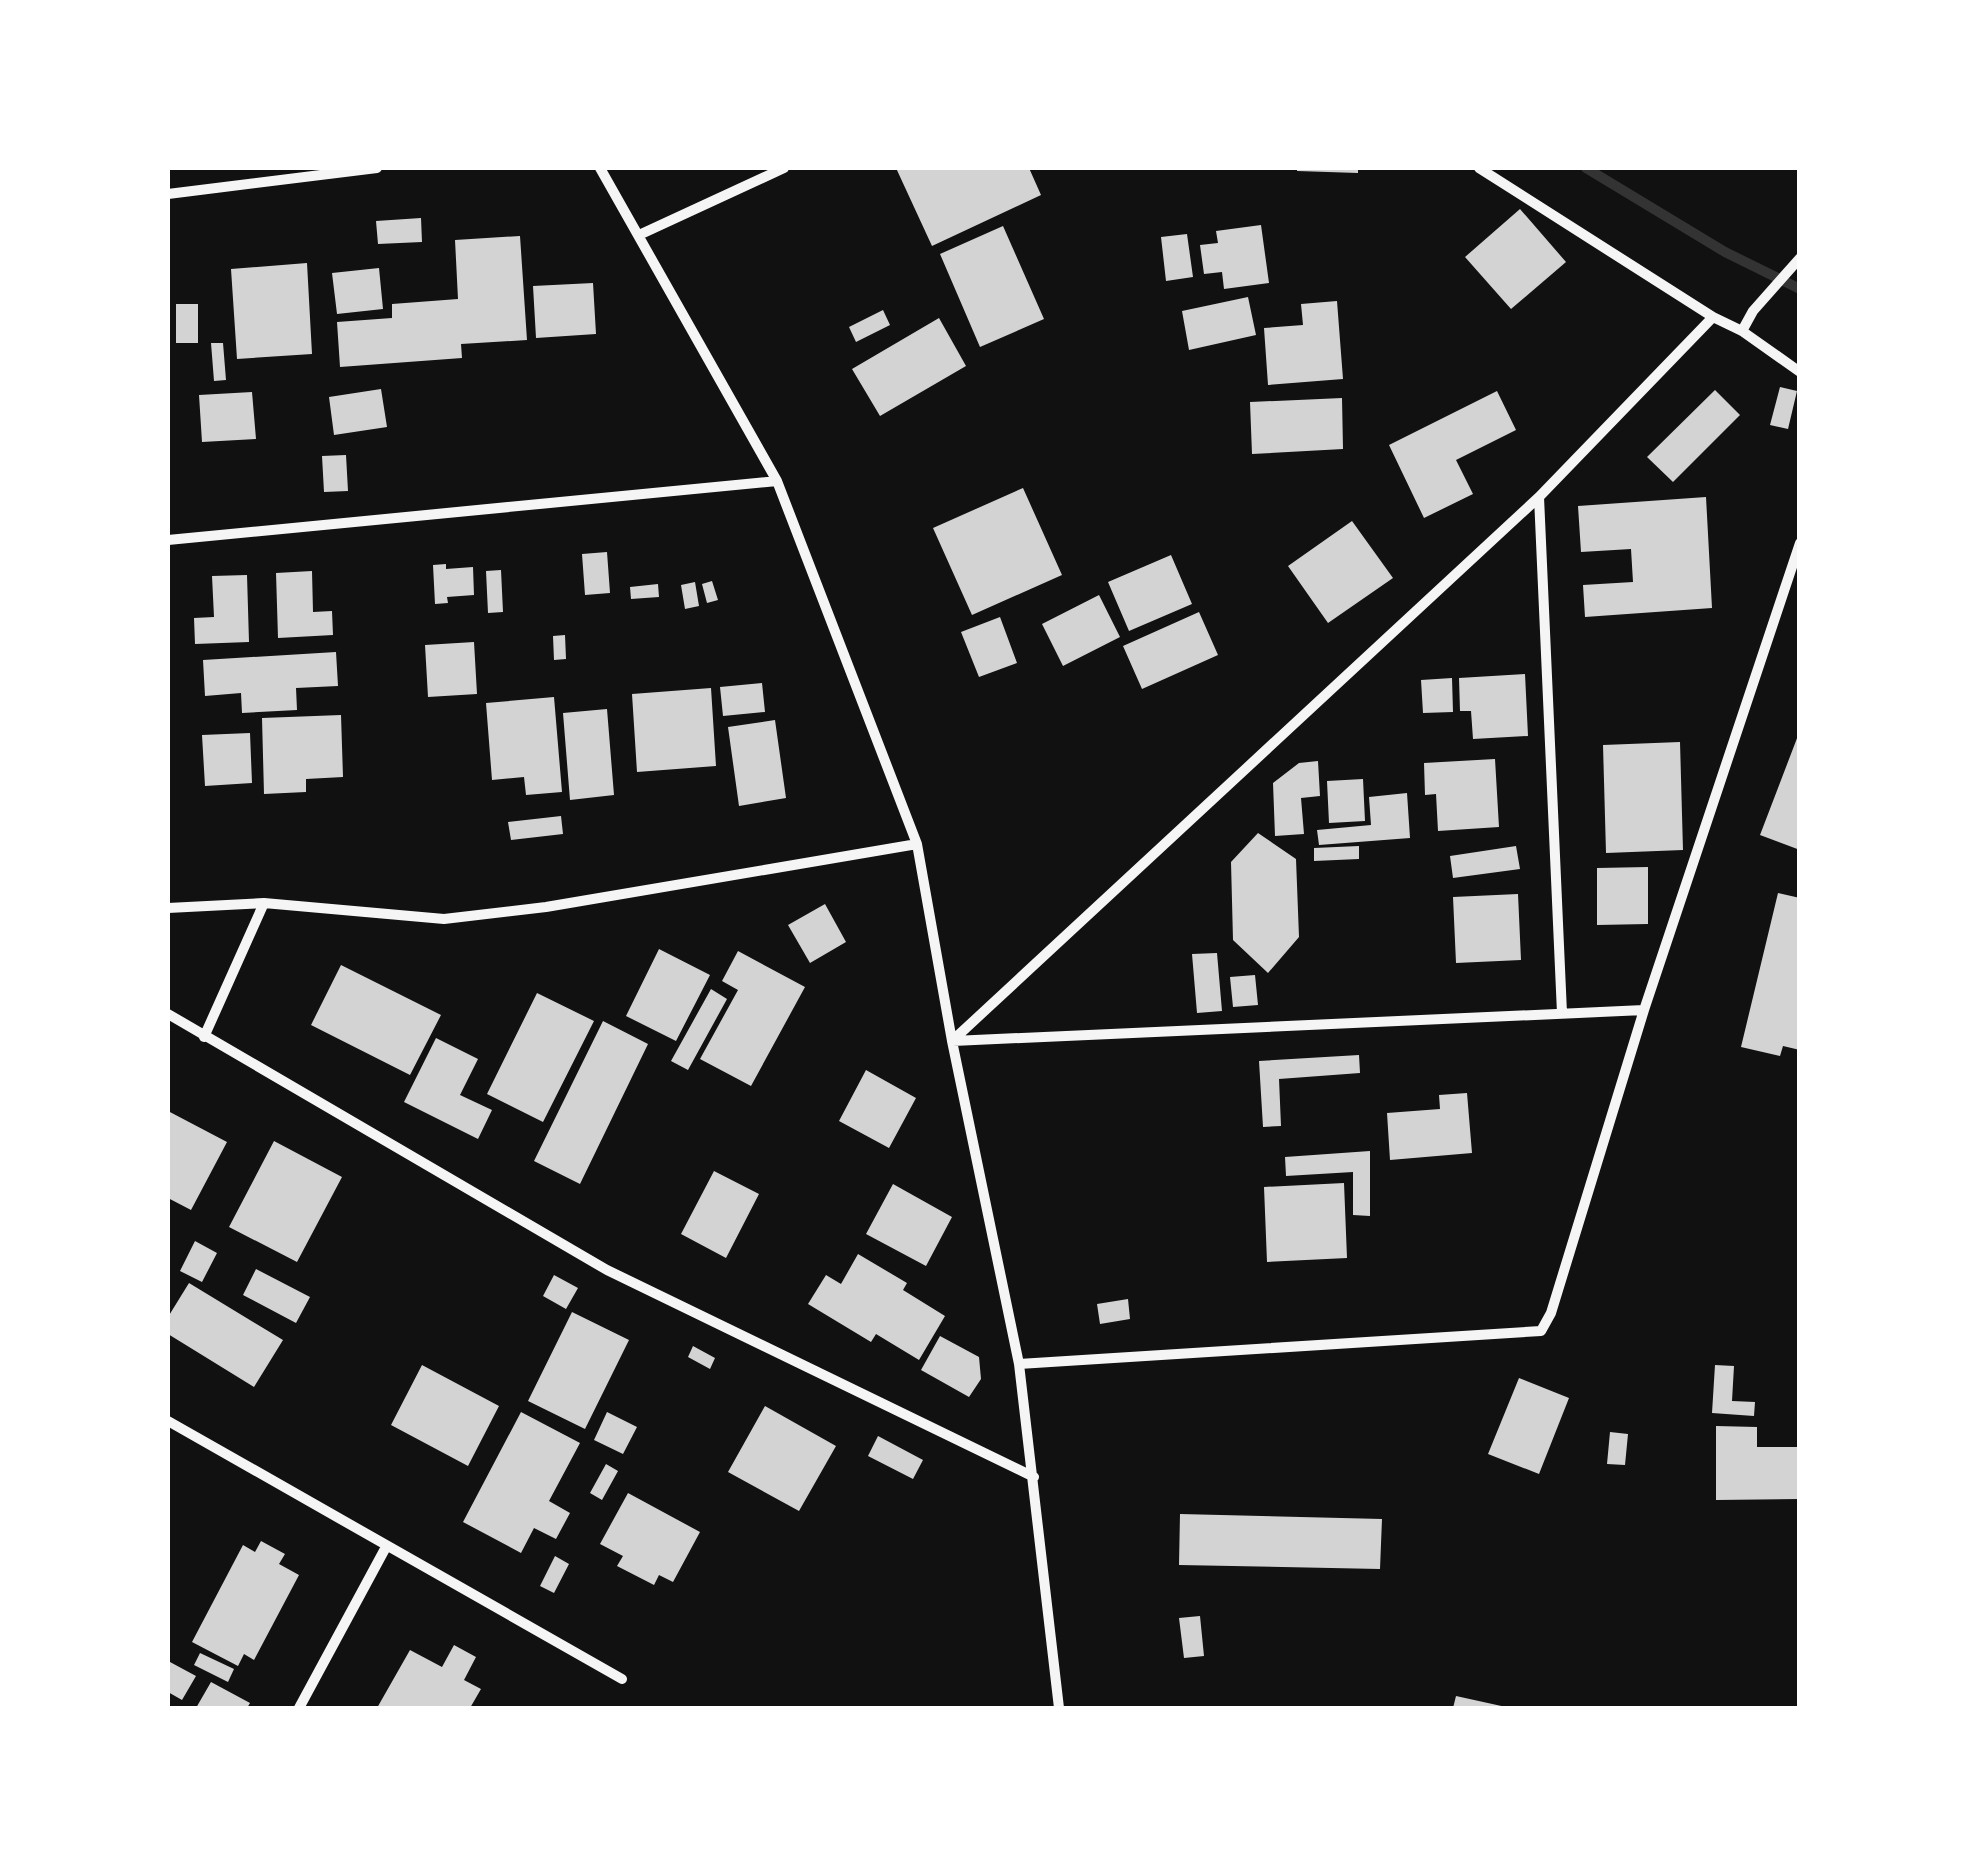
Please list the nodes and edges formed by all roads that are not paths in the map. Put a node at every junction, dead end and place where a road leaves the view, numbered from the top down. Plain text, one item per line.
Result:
1 (377, 168) edge
2 (600, 168) edge
3 (784, 168) edge
4 (1479, 168) edge
5 (168, 194) edge
6 (639, 235) junction
7 (1800, 258) edge
8 (1713, 317) junction
9 (1742, 331) junction
10 (1800, 372) edge
11 (777, 482) junction
12 (1539, 497) junction
13 (168, 540) edge
14 (1800, 543) edge
15 (917, 844) junction
16 (264, 903) junction
17 (168, 908) edge
18 (1644, 1010) junction
19 (168, 1014) edge
20 (1562, 1014) junction
21 (204, 1038) junction
22 (952, 1041) junction
23 (1019, 1364) junction
24 (168, 1422) edge
25 (1034, 1477) junction
26 (386, 1548) junction
27 (622, 1679) dead end
28 (299, 1708) edge
29 (1059, 1708) edge

1 - 5 street
2 - 6 street
3 - 6 street
4 - 8 street
6 - 11 street
7 - 9 street
8 - 9 street
8 - 12 street
9 - 10 street
11 - 13 street
11 - 15 street
12 - 20 street
12 - 22 street
14 - 18 street
15 - 16 street
15 - 22 street
16 - 17 street
16 - 21 street
18 - 20 street
18 - 23 street
19 - 21 street
20 - 22 street
21 - 25 street
22 - 23 street
23 - 25 street
24 - 26 street
25 - 29 street
26 - 27 street
26 - 28 street

